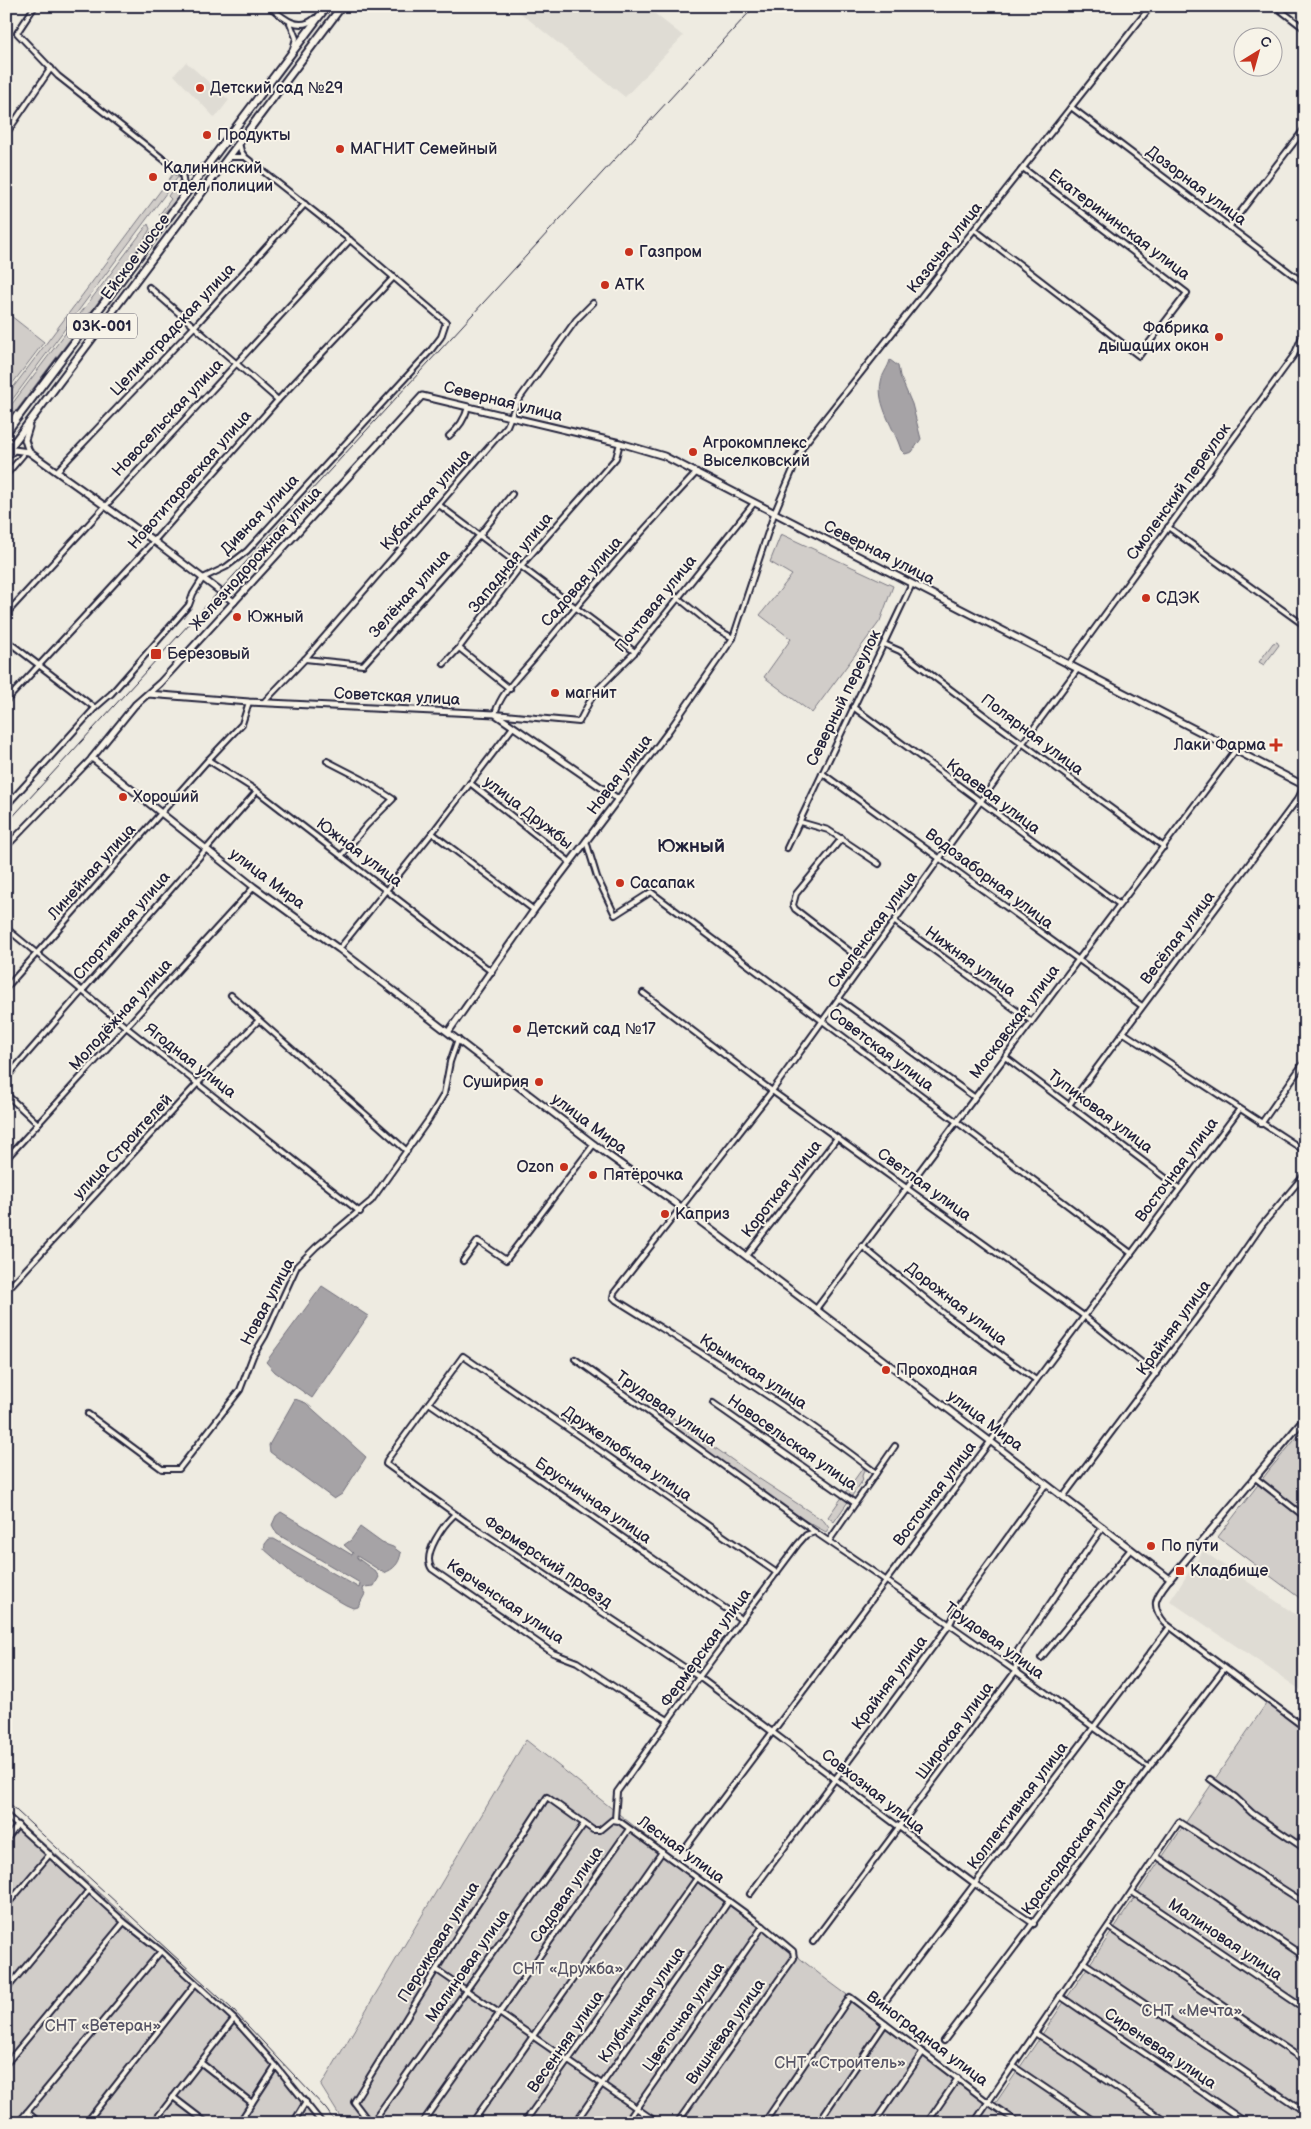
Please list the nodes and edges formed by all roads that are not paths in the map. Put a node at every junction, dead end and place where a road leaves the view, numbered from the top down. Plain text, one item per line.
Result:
1 (35, 6) edge
2 (269, 6) edge
3 (325, 6) edge
4 (342, 6) edge
5 (1150, 6) edge
6 (1278, 7) edge
7 (290, 23) junction
8 (1305, 29) edge
9 (292, 54) junction
10 (52, 68) junction
11 (1071, 107) junction
12 (1305, 128) edge
13 (6, 134) edge
14 (1299, 135) junction
15 (1305, 138) edge
16 (239, 143) junction
17 (219, 150) junction
18 (245, 157) junction
19 (228, 158) junction
20 (1024, 168) junction
21 (182, 173) junction
22 (182, 200) junction
23 (305, 204) junction
24 (1229, 227) junction
25 (975, 230) junction
26 (350, 240) junction
27 (394, 277) junction
28 (1305, 284) edge
29 (149, 287) dead end
30 (593, 303) dead end
31 (195, 326) junction
32 (1305, 330) edge
33 (236, 363) junction
34 (422, 396) joint
35 (32, 399) junction
36 (278, 400) junction
37 (468, 407) junction
38 (511, 418) junction
39 (6, 422) edge
40 (29, 422) junction
41 (6, 433) edge
42 (449, 436) dead end
43 (620, 443) junction
44 (30, 452) junction
45 (6, 453) edge
46 (23, 456) dead end
47 (6, 457) edge
48 (57, 471) junction
49 (697, 472) junction
50 (6, 476) edge
51 (512, 494) dead end
52 (754, 503) junction
53 (439, 505) junction
54 (104, 506) junction
55 (774, 514) junction
56 (1168, 527) junction
57 (479, 536) junction
58 (154, 541) junction
59 (520, 567) junction
60 (203, 578) junction
61 (912, 584) junction
62 (677, 597) junction
63 (234, 602) junction
64 (575, 606) junction
65 (6, 614) edge
66 (1305, 626) edge
67 (733, 638) junction
68 (6, 640) edge
69 (884, 644) junction
70 (460, 648) junction
71 (635, 652) junction
72 (305, 659) junction
73 (444, 664) dead end
74 (1068, 665) junction
75 (38, 666) junction
76 (1077, 670) junction
77 (510, 689) junction
78 (148, 694) junction
79 (6, 701) edge
80 (249, 702) junction
81 (264, 702) junction
82 (95, 708) junction
83 (853, 708) junction
84 (495, 714) junction
85 (513, 727) junction
86 (1022, 744) junction
87 (1235, 751) junction
88 (92, 758) junction
89 (208, 760) junction
90 (326, 762) dead end
91 (822, 773) junction
92 (470, 783) junction
93 (1305, 786) edge
94 (257, 791) junction
95 (618, 799) junction
96 (980, 803) junction
97 (6, 806) edge
98 (162, 814) junction
99 (800, 822) junction
100 (432, 833) junction
101 (842, 838) junction
102 (586, 841) junction
103 (6, 847) edge
104 (1164, 847) junction
105 (787, 848) dead end
106 (206, 849) junction
107 (342, 855) junction
108 (940, 859) junction
109 (570, 862) junction
110 (879, 864) dead end
111 (254, 887) junction
112 (387, 889) junction
113 (1119, 904) junction
114 (534, 910) junction
115 (895, 922) junction
116 (6, 928) edge
117 (340, 948) junction
118 (37, 953) junction
119 (1077, 959) junction
120 (865, 963) junction
121 (492, 972) junction
122 (6, 988) edge
123 (82, 990) junction
124 (643, 992) dead end
125 (231, 995) dead end
126 (839, 999) junction
127 (1142, 1006) junction
128 (259, 1020) junction
129 (1031, 1021) junction
130 (822, 1022) junction
131 (126, 1027) junction
132 (449, 1031) junction
133 (1124, 1033) junction
134 (458, 1039) junction
135 (1006, 1057) junction
136 (1305, 1061) edge
137 (6, 1078) edge
138 (198, 1083) junction
139 (772, 1091) junction
140 (6, 1094) edge
141 (974, 1098) junction
142 (1069, 1105) junction
143 (1239, 1110) junction
144 (955, 1122) junction
145 (38, 1124) junction
146 (1261, 1124) junction
147 (837, 1138) junction
148 (594, 1144) junction
149 (407, 1151) junction
150 (1305, 1151) edge
151 (6, 1159) edge
152 (1305, 1174) edge
153 (906, 1187) junction
154 (1179, 1188) junction
155 (681, 1207) junction
156 (360, 1212) junction
157 (862, 1246) junction
158 (1131, 1253) junction
159 (746, 1256) junction
160 (463, 1262) dead end
161 (6, 1291) edge
162 (613, 1297) joint
163 (816, 1309) junction
164 (1084, 1316) junction
165 (575, 1359) dead end
166 (1156, 1374) junction
167 (1036, 1380) junction
168 (714, 1403) dead end
169 (429, 1404) junction
170 (88, 1414) dead end
171 (1305, 1418) edge
172 (990, 1441) junction
173 (895, 1446) dead end
174 (876, 1473) junction
175 (1254, 1478) junction
176 (1046, 1484) junction
177 (1063, 1497) junction
178 (855, 1503) junction
179 (455, 1514) junction
180 (1305, 1516) edge
181 (1103, 1527) junction
182 (814, 1532) junction
183 (829, 1541) junction
184 (1131, 1549) junction
185 (776, 1573) junction
186 (887, 1580) junction
187 (1170, 1580) junction
188 (742, 1620) junction
189 (950, 1624) junction
190 (1169, 1628) junction
191 (1041, 1658) dead end
192 (1224, 1669) junction
193 (1015, 1672) junction
194 (699, 1677) junction
195 (668, 1720) junction
196 (1094, 1727) junction
197 (1305, 1728) edge
198 (773, 1731) junction
199 (1148, 1767) junction
200 (835, 1778) junction
201 (1210, 1779) dead end
202 (6, 1815) edge
203 (615, 1819) junction
204 (584, 1824) junction
205 (18, 1825) junction
206 (899, 1827) junction
207 (629, 1829) junction
208 (6, 1840) edge
209 (686, 1846) dead end
210 (1305, 1848) edge
211 (662, 1852) junction
212 (50, 1854) junction
213 (1156, 1856) junction
214 (697, 1878) junction
215 (974, 1884) junction
216 (89, 1890) junction
217 (1132, 1892) junction
218 (750, 1894) dead end
219 (729, 1901) junction
220 (1305, 1903) edge
221 (6, 1906) edge
222 (124, 1922) junction
223 (1034, 1924) junction
224 (763, 1926) junction
225 (1108, 1927) junction
226 (813, 1942) dead end
227 (161, 1951) junction
228 (794, 1954) joint
229 (1305, 1957) edge
230 (1084, 1962) junction
231 (437, 1970) junction
232 (195, 1984) junction
233 (466, 1989) junction
234 (6, 1990) edge
235 (1060, 1996) junction
236 (887, 1999) dead end
237 (1305, 2009) edge
238 (500, 2013) junction
239 (234, 2019) junction
240 (885, 2024) junction
241 (1035, 2033) junction
242 (534, 2036) junction
243 (944, 2041) dead end
244 (923, 2052) junction
245 (568, 2060) junction
246 (1305, 2061) edge
247 (200, 2062) junction
248 (6, 2064) edge
249 (276, 2066) junction
250 (1013, 2066) junction
251 (958, 2078) junction
252 (603, 2084) junction
253 (173, 2097) junction
254 (306, 2102) junction
255 (988, 2102) junction
256 (252, 2103) junction
257 (636, 2107) junction
258 (27, 2112) junction
259 (1305, 2112) edge
260 (18, 2123) edge
261 (40, 2123) edge
262 (86, 2123) edge
263 (153, 2123) edge
264 (208, 2123) edge
265 (239, 2123) edge
266 (293, 2123) edge
267 (322, 2123) edge
268 (371, 2123) edge
269 (422, 2123) edge
270 (472, 2123) edge
271 (524, 2123) edge
272 (576, 2123) edge
273 (626, 2123) edge
274 (658, 2123) edge
275 (677, 2123) edge
276 (764, 2123) edge
277 (818, 2123) edge
278 (874, 2123) edge
279 (927, 2123) edge
280 (974, 2123) edge
281 (1019, 2123) edge
282 (1096, 2123) edge
283 (1169, 2123) edge
284 (1247, 2123) edge

1 - 10 street
2 - 7 street
3 - 7 street
3 - 9 main road, Ейское шоссе / 03К-001
4 - 16 main road, Ейское шоссе / 03К-001
5 - 11 street, Казачья улица
6 - 8 street
7 - 9 street
9 - 17 main road, Ейское шоссе / 03К-001
10 - 13 street
10 - 21 street
11 - 20 street, Казачья улица
11 - 24 street, Дозорная улица
12 - 14 street
14 - 15 street
14 - 24 street
16 - 18 street
16 - 19 main road, Ейское шоссе / 03К-001
17 - 21 street
17 - 22 main road, Ейское шоссе / 03К-001
18 - 19 street
18 - 23 street
19 - 40 main road, Ейское шоссе / 03К-001
20 - 25 street, Казачья улица
20 - 25 street, Екатерининская улица
21 - 22 street
22 - 35 main road, Ейское шоссе / 03К-001
23 - 26 street
23 - 31 street, Целиноградская улица
24 - 28 street, Дозорная улица
25 - 55 street, Казачья улица
26 - 27 street
26 - 33 street, Новосельская улица
27 - 36 street, Новотитаровская улица
27 - 60 street, Дивная улица
29 - 31 street
30 - 38 street, Кубанская улица
31 - 33 street
31 - 48 street, Целиноградская улица
32 - 56 street, Смоленский переулок
33 - 36 street
33 - 54 street, Новосельская улица
34 - 37 street, Северная улица
34 - 63 street, Железнодорожная улица
35 - 39 street
35 - 41 main road, Ейское шоссе / 03К-001
36 - 58 street, Новотитаровская улица
37 - 38 street, Северная улица
37 - 42 street
38 - 43 street, Северная улица
38 - 53 street, Кубанская улица
40 - 44 street
40 - 45 main road, Ейское шоссе / 03К-001
43 - 49 street, Северная улица
43 - 59 street, Западная улица
44 - 47 street
44 - 48 street
46 - 50 street
48 - 54 street
49 - 52 street, Северная улица
49 - 64 street, Садовая улица
51 - 57 street, Зелёная улица
52 - 55 street, Северная улица
52 - 62 street, Почтовая улица
53 - 57 street
53 - 72 street, Кубанская улица
54 - 58 street
54 - 65 street, Новосельская улица
55 - 61 street, Северная улица
55 - 67 street, Новая улица
56 - 66 street
56 - 74 street, Смоленский переулок
57 - 59 street
57 - 72 street, Зелёная улица
58 - 60 street
58 - 75 street, Новотитаровская улица
59 - 64 street
59 - 70 street, Западная улица
60 - 63 street
60 - 82 street
61 - 69 street, Северный переулок
61 - 74 street, Северная улица
62 - 67 street
62 - 71 street, Почтовая улица
63 - 78 street, Железнодорожная улица
64 - 71 street
64 - 77 street, Садовая улица
67 - 95 street, Новая улица
68 - 75 street
69 - 83 street, Северный переулок
69 - 86 street, Полярная улица
70 - 73 street, Западная улица
70 - 77 street
71 - 84 street, Почтовая улица
72 - 81 street, Кубанская улица
74 - 76 street, Северная улица
75 - 79 street, Новотитаровская улица
75 - 82 street
76 - 86 street, Смоленская улица
76 - 87 street, Северная улица
77 - 84 street, Садовая улица
78 - 80 street, Советская улица
78 - 88 street, Железнодорожная улица
80 - 81 street, Советская улица
80 - 89 street, Линейная улица
81 - 84 street, Советская улица
82 - 97 street
83 - 91 street, Северный переулок
83 - 96 street, Краевая улица
84 - 85 street
85 - 92 street
85 - 95 street
86 - 96 street, Смоленская улица
86 - 104 street, Полярная улица
87 - 93 street, Северная улица
87 - 104 street, Московская улица
88 - 98 street, улица Мира
88 - 103 street, Железнодорожная улица
89 - 94 street, Южная улица
89 - 98 street, Линейная улица
90 - 107 street
91 - 99 street, Северный переулок
91 - 108 street, Водозаборная улица
92 - 100 street
92 - 109 street, улица Дружбы
93 - 127 street, Весёлая улица
94 - 106 street, Спортивная улица
94 - 107 street, Южная улица
95 - 102 street, Новая улица
96 - 108 street, Смоленская улица
96 - 113 street, Краевая улица
98 - 106 street, улица Мира
98 - 118 street, Линейная улица
99 - 101 street
99 - 105 street, Северный переулок
100 - 112 street
100 - 114 street
101 - 110 street
101 - 120 street
102 - 109 street, Новая улица
102 - 130 street, Советская улица
104 - 113 street, Московская улица
106 - 111 street, улица Мира
106 - 123 street, Спортивная улица
107 - 112 street, Южная улица
108 - 115 street, Смоленская улица
108 - 119 street, Водозаборная улица
109 - 114 street, Новая улица
111 - 117 street, улица Мира
111 - 131 street, Молодёжная улица
112 - 117 street
112 - 121 street, Южная улица
113 - 119 street, Московская улица
114 - 121 street, Новая улица
115 - 120 street, Смоленская улица
115 - 129 street, Нижняя улица
116 - 118 street, Ягодная улица
117 - 132 street, улица Мира
118 - 122 street, Линейная улица
118 - 123 street, Ягодная улица
119 - 127 street, Водозаборная улица
119 - 129 street, Московская улица
120 - 126 street, Смоленская улица
121 - 132 street, Новая улица
123 - 131 street, Ягодная улица
123 - 137 street, Спортивная улица
124 - 139 street, Светлая улица
125 - 128 street
126 - 130 street, Смоленская улица
126 - 141 street, Советская улица
127 - 133 street, Весёлая улица
128 - 138 street, улица Строителей
128 - 149 street
129 - 135 street, Московская улица
130 - 139 street, Смоленская улица
130 - 144 street, Советская улица
131 - 138 street, Ягодная улица
131 - 145 street, Молодёжная улица
132 - 134 street, улица Мира
133 - 142 street, Весёлая улица
133 - 143 street
134 - 148 street, улица Мира
134 - 149 street, Новая улица
135 - 141 street, Московская улица
135 - 142 street, Тупиковая улица
136 - 146 street
138 - 156 street, Ягодная улица
138 - 161 street, улица Строителей
139 - 147 street, Светлая улица
139 - 155 street, Смоленская улица
140 - 145 street
141 - 144 street, Московская улица
142 - 154 street, Тупиковая улица
143 - 146 street
143 - 154 street, Восточная улица
144 - 153 street, Московская улица
144 - 158 street, Советская улица
145 - 151 street, Молодёжная улица
146 - 150 street
147 - 153 street, Светлая улица
147 - 159 street, Короткая улица
148 - 155 street, улица Мира
148 - 160 street
149 - 156 street, Новая улица
152 - 166 street, Крайняя улица
153 - 157 street, Московская улица
153 - 164 street, Светлая улица
154 - 158 street, Восточная улица
155 - 159 street, улица Мира
155 - 162 street, Смоленская улица
156 - 170 street, Новая улица
157 - 163 street, Московская улица
157 - 167 street, Дорожная улица
158 - 164 street, Восточная улица
159 - 163 street, улица Мира
162 - 174 street, Крымская улица
163 - 172 street, улица Мира
164 - 166 street, Светлая улица
164 - 167 street, Восточная улица
165 - 182 street, Трудовая улица
166 - 177 street, Крайняя улица
167 - 172 street, Восточная улица
168 - 178 street, Новосельская улица
169 - 179 street, Фермерский проезд
169 - 185 street, Дружелюбная улица
169 - 188 street, Брусничная улица
171 - 175 street
172 - 176 street, улица Мира
172 - 186 street, Восточная улица
173 - 174 street
174 - 178 street
175 - 180 street
175 - 187 street
176 - 177 street, улица Мира
176 - 189 street, Крайняя улица
177 - 181 street, улица Мира
178 - 183 street
179 - 194 street, Фермерский проезд
179 - 195 street, Керченская улица
181 - 184 street, улица Мира
181 - 193 street, Широкая улица
182 - 183 street, Трудовая улица
182 - 185 street, Фермерская улица
183 - 186 street, Трудовая улица
184 - 187 street, улица Мира
184 - 191 street
185 - 188 street, Фермерская улица
186 - 189 street, Трудовая улица
186 - 198 street, Восточная улица
187 - 190 street
188 - 194 street, Фермерская улица
189 - 193 street, Трудовая улица
189 - 200 street, Крайняя улица
190 - 192 street
190 - 196 street, Коллективная улица
192 - 197 street
192 - 199 street, Краснодарская улица
193 - 196 street, Трудовая улица
193 - 206 street, Широкая улица
194 - 195 street, Фермерская улица
194 - 198 street, Совхозная улица
195 - 203 street, Фермерская улица
196 - 199 street, Трудовая улица
196 - 215 street, Коллективная улица
198 - 200 street, Совхозная улица
198 - 209 street, Восточная улица
199 - 223 street, Краснодарская улица
200 - 206 street, Совхозная улица
200 - 218 street, Крайняя улица
201 - 210 street
202 - 205 street
203 - 204 street, Лесная улица
203 - 207 street, Лесная улица
204 - 231 street, Персиковая улица
204 - 233 street, Малиновая улица
205 - 208 street
205 - 212 street
206 - 215 street, Совхозная улица
206 - 226 street, Широкая улица
207 - 211 street, Лесная улица
207 - 238 street, Садовая улица
211 - 214 street, Лесная улица
211 - 242 street
212 - 216 street
212 - 221 street
213 - 217 street
213 - 220 street
213 - 229 street
214 - 219 street, Лесная улица
214 - 245 street, Весенняя улица
215 - 223 street, Совхозная улица
215 - 236 street, Коллективная улица
216 - 222 street
216 - 234 street
217 - 225 street
217 - 237 street, Малиновая улица
219 - 224 street, Лесная улица
219 - 252 street, Клубничная улица
222 - 227 street
222 - 248 street
223 - 243 street, Краснодарская улица
224 - 228 street, Лесная улица
224 - 257 street, Цветочная улица
225 - 230 street
225 - 246 street
227 - 232 street
227 - 258 street
228 - 275 street, Вишнёвая улица
230 - 235 street
230 - 259 street
231 - 233 street
231 - 268 street, Персиковая улица
232 - 239 street
232 - 262 street
233 - 238 street
233 - 268 street, Малиновая улица
235 - 241 street
235 - 284 street, Сиреневая улица
238 - 242 street
238 - 269 street, Садовая улица
239 - 247 street
239 - 249 street
240 - 244 street, Виноградная улица
240 - 276 street, Виноградная улица
240 - 277 street
241 - 250 street
241 - 283 street
242 - 245 street
242 - 270 street
244 - 251 street, Виноградная улица
244 - 278 street
245 - 252 street
245 - 271 street, Весенняя улица
247 - 253 street
247 - 256 street
249 - 254 street
249 - 256 street
250 - 255 street
250 - 282 street
251 - 255 street, Виноградная улица
251 - 279 street
252 - 257 street
252 - 272 street, Клубничная улица
253 - 263 street
253 - 264 street
254 - 266 street
254 - 267 street
255 - 280 street
255 - 281 street, Виноградная улица
256 - 265 street
257 - 273 street, Цветочная улица
257 - 274 street
258 - 260 street
258 - 261 street

